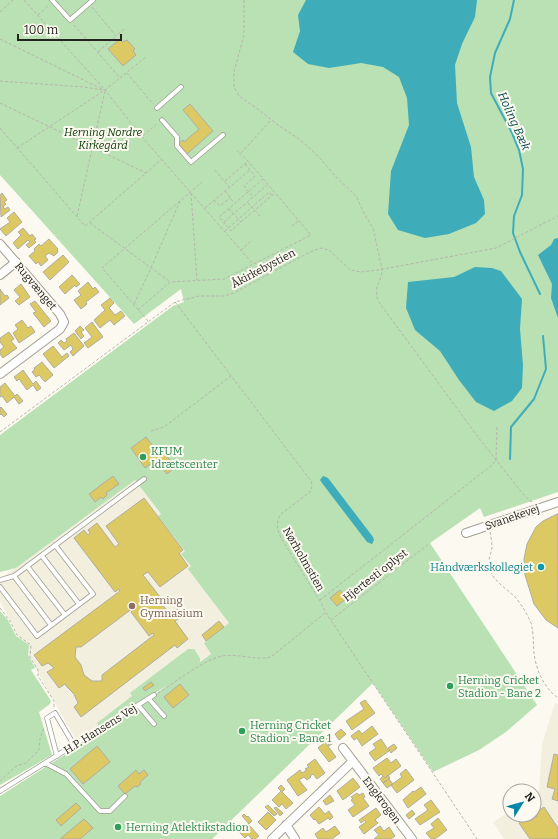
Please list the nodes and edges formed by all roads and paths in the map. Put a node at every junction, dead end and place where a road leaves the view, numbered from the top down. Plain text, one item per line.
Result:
1 (13, 0) edge
2 (24, 0) edge
3 (93, 0) edge
4 (244, 0) edge
5 (53, 1) edge
6 (89, 4) junction
7 (0, 12) edge
8 (37, 15) junction
9 (70, 20) junction
10 (124, 29) dead end
11 (116, 36) junction
12 (0, 39) edge
13 (98, 52) junction
14 (147, 56) dead end
15 (126, 72) junction
16 (120, 78) junction
17 (0, 81) edge
18 (181, 87) dead end
19 (105, 90) junction
20 (0, 103) edge
21 (157, 108) joint
22 (162, 120) joint
23 (272, 120) junction
24 (50, 127) junction
25 (0, 128) edge
26 (223, 135) dead end
27 (142, 136) junction
28 (92, 147) junction
29 (17, 148) junction
30 (237, 152) dead end
31 (240, 154) junction
32 (162, 159) junction
33 (248, 161) junction
34 (245, 164) junction
35 (215, 170) dead end
36 (250, 170) junction
37 (146, 173) junction
38 (263, 179) junction
39 (225, 181) junction
40 (202, 182) dead end
41 (268, 185) junction
42 (230, 187) junction
43 (225, 191) junction
44 (190, 192) junction
45 (249, 192) junction
46 (275, 193) junction
47 (272, 196) junction
48 (254, 197) junction
49 (230, 198) junction
50 (181, 200) junction
51 (214, 200) junction
52 (248, 202) junction
53 (234, 204) junction
54 (252, 207) junction
55 (205, 208) junction
56 (229, 208) junction
57 (255, 210) junction
58 (234, 214) junction
59 (260, 216) dead end
60 (558, 216) edge
61 (77, 218) junction
62 (238, 219) junction
63 (299, 220) junction
64 (89, 222) junction
65 (241, 222) junction
66 (224, 223) junction
67 (292, 226) dead end
68 (228, 228) junction
69 (224, 231) junction
70 (251, 241) dead end
71 (0, 244) edge
72 (125, 248) junction
73 (240, 250) junction
74 (16, 262) junction
75 (253, 264) junction
76 (151, 268) junction
77 (382, 269) junction
78 (0, 275) edge
79 (198, 280) junction
80 (170, 282) junction
81 (175, 302) junction
82 (134, 304) junction
83 (138, 310) junction
84 (148, 321) junction
85 (0, 374) edge
86 (231, 376) junction
87 (497, 425) dead end
88 (151, 431) dead end
89 (0, 432) edge
90 (496, 460) junction
91 (144, 479) dead end
92 (558, 502) edge
93 (536, 503) dead end
94 (487, 526) junction
95 (466, 533) dead end
96 (430, 543) dead end
97 (55, 545) junction
98 (42, 556) junction
99 (27, 566) junction
100 (14, 576) junction
101 (0, 580) edge
102 (0, 587) edge
103 (320, 601) junction
104 (79, 604) junction
105 (0, 608) edge
106 (326, 613) junction
107 (65, 615) junction
108 (330, 620) junction
109 (51, 625) junction
110 (154, 695) joint
111 (558, 698) edge
112 (149, 699) junction
113 (138, 705) junction
114 (55, 713) junction
115 (164, 716) dead end
116 (47, 718) junction
117 (154, 724) dead end
118 (74, 745) junction
119 (344, 748) dead end
120 (57, 756) junction
121 (353, 761) junction
122 (45, 763) junction
123 (0, 781) edge
124 (0, 791) edge
125 (125, 796) dead end
126 (286, 825) junction
127 (272, 839) edge
128 (295, 839) edge
129 (412, 839) edge
130 (476, 839) edge

1 - 7 path
2 - 8 path
3 - 6 lane
4 - 23 path
5 - 8 path
5 - 9 lane
6 - 9 lane
6 - 11 path
8 - 19 path
9 - 13 path
10 - 11 path
11 - 13 path
12 - 19 path
13 - 16 path
14 - 15 path
15 - 16 path
15 - 21 path
16 - 19 path
17 - 19 path
18 - 21 lane
19 - 24 path
19 - 27 path
19 - 28 path
20 - 24 path
22 - 26 lane
22 - 27 path
23 - 31 path
23 - 77 path
24 - 28 path
24 - 29 path
25 - 29 path
27 - 32 path
28 - 37 path
28 - 61 path
29 - 61 path
30 - 31 path
31 - 33 path
32 - 37 path
32 - 44 path
33 - 34 path
33 - 38 path
34 - 36 path
34 - 39 path
35 - 39 path
36 - 42 path
36 - 45 path
37 - 64 path
38 - 41 path
38 - 45 path
39 - 42 path
40 - 44 path
41 - 46 path
41 - 48 path
42 - 43 path
43 - 49 path
43 - 51 path
44 - 50 path
44 - 55 path
44 - 79 path
45 - 48 path
45 - 53 path
46 - 47 path
46 - 63 path
47 - 54 path
47 - 57 path
48 - 52 path
49 - 51 path
49 - 53 path
50 - 72 path
50 - 76 path
51 - 55 path
52 - 54 path
52 - 58 path
53 - 56 path
54 - 57 path
54 - 62 path
55 - 69 path
56 - 58 path
56 - 66 path
57 - 59 path
57 - 65 path
58 - 62 path
58 - 66 path
60 - 77 path, Åkirkebystien
61 - 64 path
62 - 65 path
62 - 68 path
63 - 67 path
63 - 75 path
64 - 72 path
65 - 68 path
66 - 68 path
68 - 69 path
69 - 73 path
70 - 73 path
71 - 74 street, Rugvænget
72 - 76 path
72 - 82 path
73 - 75 path
74 - 78 street
74 - 85 street, Rugvænget
75 - 79 path
76 - 80 path
76 - 82 path
77 - 81 path, Åkirkebystien
77 - 90 path
79 - 80 path
80 - 83 path
81 - 84 path, Åkirkebystien
81 - 86 path, Nørholmstien
82 - 83 path
83 - 84 path
84 - 89 path, Åkirkebystien
86 - 88 path
86 - 103 path, Nørholmstien
87 - 90 path
90 - 93 path
90 - 103 path
91 - 97 lane
92 - 94 street, Svanekevej
94 - 95 street, Svanekevej
94 - 111 path
96 - 108 path, Hjertesti oplyst
97 - 98 lane
97 - 104 lane
98 - 99 lane
98 - 104 lane
99 - 100 lane
99 - 107 lane
100 - 101 lane
100 - 109 lane
102 - 109 lane
103 - 106 path, Nørholmstien
104 - 107 lane
105 - 114 path
106 - 108 path, Nørholmstien
106 - 110 path
107 - 109 lane
108 - 130 path, Nørholmstien
110 - 112 lane, H.P. Hansens Vej
112 - 113 lane, H.P. Hansens Vej
112 - 115 lane
113 - 117 lane
113 - 118 lane, H.P. Hansens Vej
114 - 116 lane
114 - 118 lane
116 - 120 lane
116 - 123 path
118 - 120 lane, H.P. Hansens Vej
119 - 121 street, Engkrogen
120 - 122 lane, H.P. Hansens Vej
121 - 126 street
121 - 129 street, Engkrogen
122 - 124 lane, H.P. Hansens Vej
122 - 125 lane
126 - 127 street
126 - 128 street

